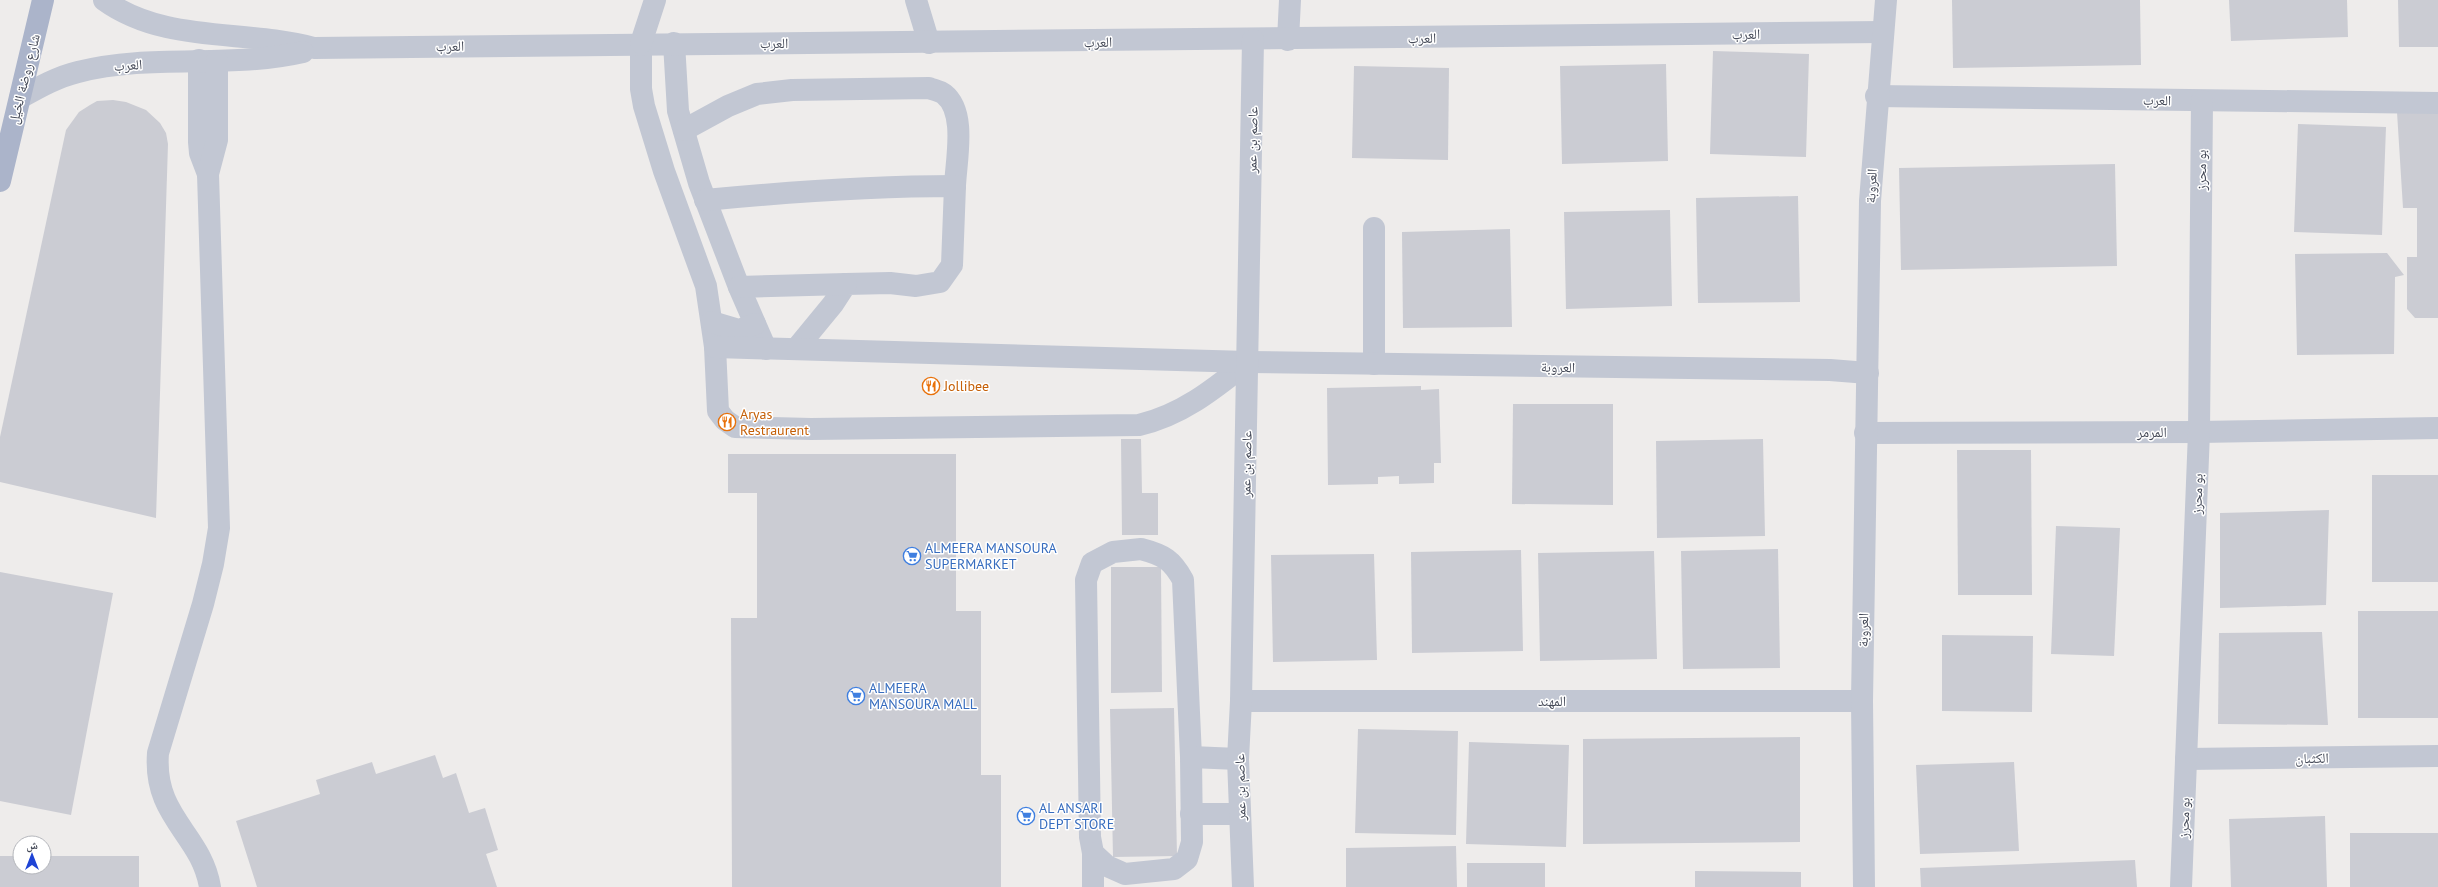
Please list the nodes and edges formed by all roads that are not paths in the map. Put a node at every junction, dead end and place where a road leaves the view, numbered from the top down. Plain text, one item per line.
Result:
1 (43, 0) edge
2 (104, 0) edge
3 (654, 0) edge
4 (916, 0) edge
5 (1290, 0) edge
6 (1886, 0) edge
7 (1882, 32) junction
8 (1253, 40) junction
9 (1288, 40) junction
10 (674, 42) junction
11 (641, 43) junction
12 (929, 43) junction
13 (314, 48) junction
14 (208, 61) junction
15 (1876, 96) junction
16 (20, 98) junction
17 (2202, 101) junction
18 (2438, 103) edge
19 (684, 130) junction
20 (0, 182) edge
21 (955, 186) junction
22 (705, 200) junction
23 (1374, 228) dead end
24 (846, 284) junction
25 (739, 287) junction
26 (712, 322) junction
27 (755, 324) junction
28 (715, 347) junction
29 (766, 349) junction
30 (796, 349) junction
31 (1248, 362) junction
32 (1374, 364) junction
33 (1868, 373) junction
34 (2438, 428) edge
35 (2199, 432) junction
36 (1865, 433) junction
37 (1241, 701) junction
38 (1862, 701) junction
39 (2438, 756) edge
40 (1191, 757) junction
41 (1238, 759) junction
42 (2186, 760) junction
43 (1191, 814) junction
44 (1240, 814) junction
45 (1093, 853) junction
46 (210, 887) edge
47 (1093, 887) edge
48 (1243, 887) edge
49 (1864, 887) edge
50 (2181, 887) edge

1 - 16 main road, شارع روضة الخيل
2 - 13 street, العرب
3 - 11 street
4 - 12 street
5 - 9 street
6 - 7 street, العروبة
7 - 9 street, العرب
7 - 15 street, العروبة
8 - 9 street, العرب
8 - 12 street, العرب
8 - 31 street, عاصم بن عمر
10 - 11 street, العرب
10 - 12 street, العرب
10 - 19 street
11 - 13 street, العرب
11 - 26 street
13 - 14 street, العرب
14 - 16 street, العرب
14 - 46 street
15 - 17 street, العرب
15 - 33 street, العروبة
16 - 20 main road, شارع روضة الخيل
17 - 18 street, العرب
17 - 35 street, بو محرز
19 - 21 street
19 - 22 street
21 - 22 street
21 - 24 street
22 - 25 street
23 - 32 street
24 - 25 street
24 - 30 street
25 - 27 street
26 - 27 street
26 - 28 street
27 - 29 street
28 - 29 street, العروبة
28 - 31 street
29 - 30 street, العروبة
30 - 31 street, العروبة
31 - 32 street, العروبة
31 - 37 street, عاصم بن عمر
32 - 33 street, العروبة
33 - 36 street, العروبة
34 - 35 street, المرمر
35 - 36 street, المرمر
35 - 42 street, بو محرز
36 - 38 street, العروبة
37 - 38 street, المهند
37 - 41 street, عاصم بن عمر
38 - 49 street, العروبة
39 - 42 street, الكثبان
40 - 41 street
40 - 43 street
40 - 45 street
41 - 44 street, عاصم بن عمر
42 - 50 street, بو محرز
43 - 44 street
43 - 45 street
44 - 48 street, عاصم بن عمر
45 - 47 street

